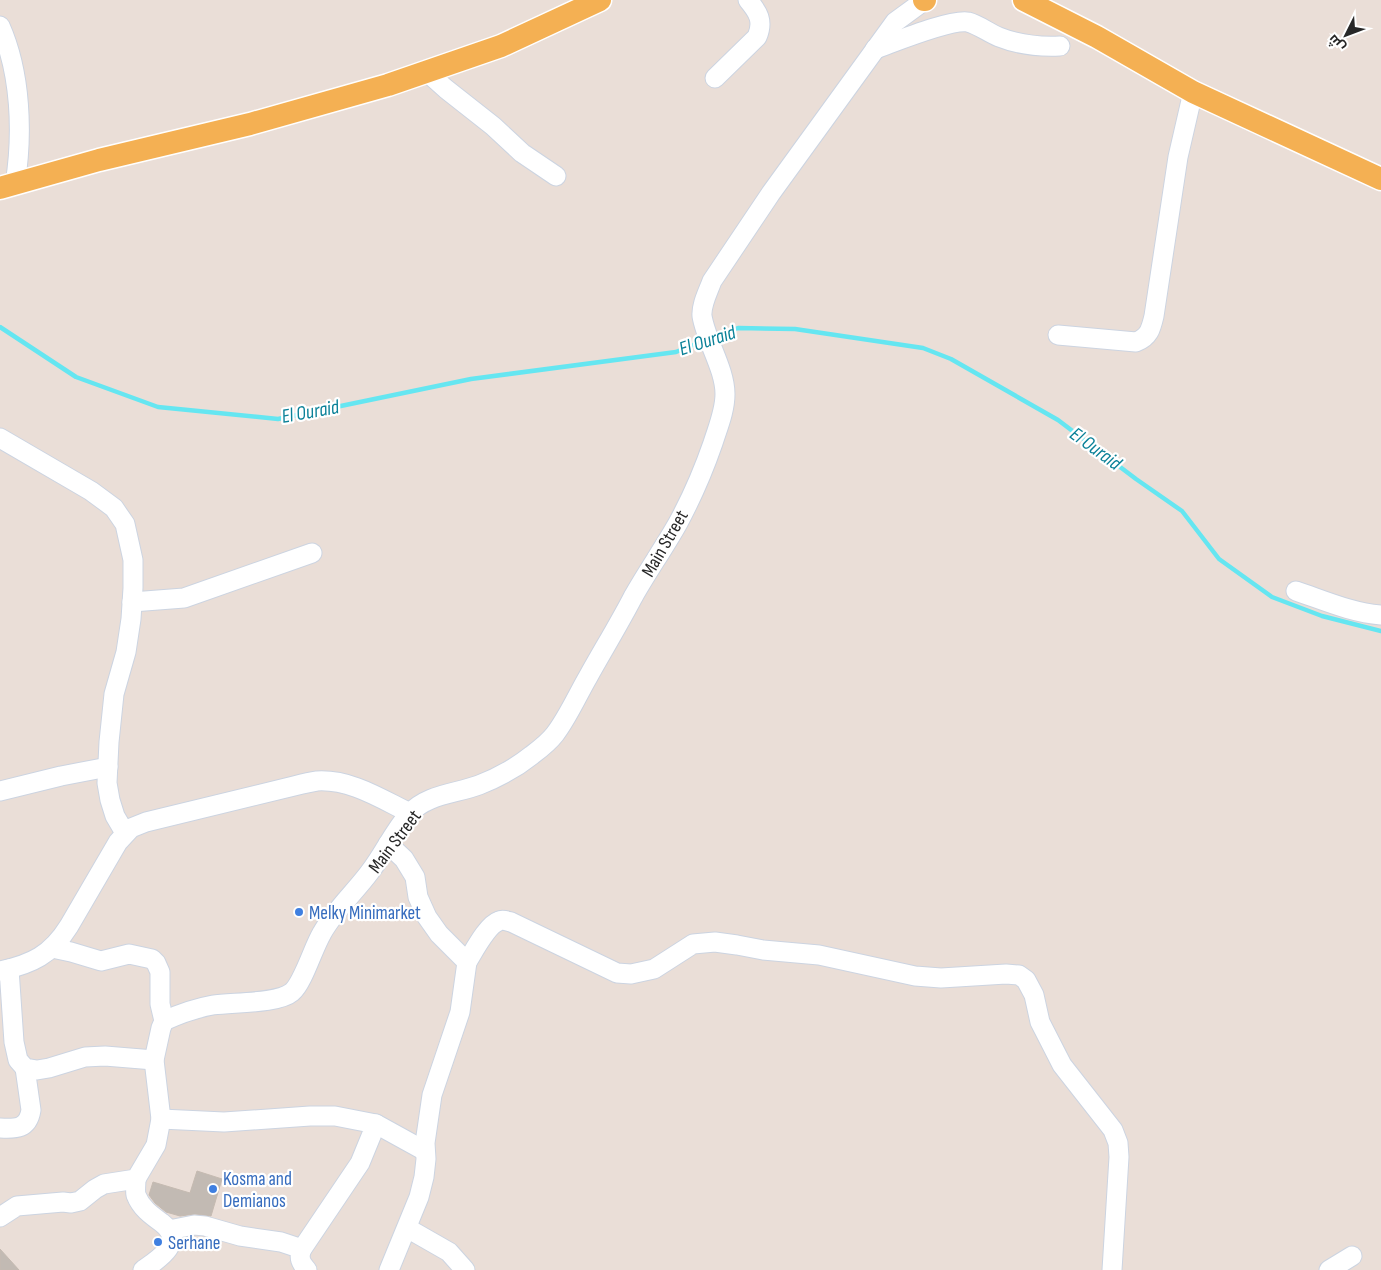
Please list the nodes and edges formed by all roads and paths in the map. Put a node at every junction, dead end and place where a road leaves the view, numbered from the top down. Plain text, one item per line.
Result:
1 (600, 0) edge
2 (748, 0) edge
3 (897, 0) edge
4 (925, 0) edge
5 (1024, 0) edge
6 (895, 22) junction
7 (0, 26) edge
8 (1060, 46) dead end
9 (875, 49) junction
10 (427, 72) junction
11 (715, 78) dead end
12 (1193, 92) junction
13 (556, 176) dead end
14 (1381, 179) edge
15 (8, 186) edge
16 (1058, 335) dead end
17 (0, 438) edge
18 (312, 554) dead end
19 (1296, 591) dead end
20 (132, 602) junction
21 (1381, 615) edge
22 (108, 767) junction
23 (0, 791) edge
24 (410, 813) junction
25 (125, 833) junction
26 (388, 844) junction
27 (52, 948) junction
28 (467, 962) junction
29 (5, 970) edge
30 (164, 1021) junction
31 (154, 1060) junction
32 (25, 1068) junction
33 (161, 1120) junction
34 (376, 1124) junction
35 (0, 1128) edge
36 (425, 1151) junction
37 (136, 1179) junction
38 (0, 1217) edge
39 (406, 1228) junction
40 (169, 1230) junction
41 (302, 1249) junction
42 (1352, 1256) dead end
43 (143, 1270) edge
44 (307, 1270) edge
45 (388, 1270) edge
46 (465, 1270) edge
47 (1112, 1270) edge
48 (1328, 1270) edge

1 - 10 main road
2 - 11 street
3 - 6 street
4 - 6 street
5 - 12 main road
6 - 9 street
7 - 15 street
8 - 9 street
9 - 24 street, Main Street
10 - 13 street
10 - 15 main road
12 - 14 main road
12 - 16 street
17 - 20 street
18 - 20 street
19 - 21 street
20 - 22 street
22 - 23 street
22 - 25 street
24 - 25 street
24 - 26 street, Main Street
25 - 27 street
26 - 28 street
26 - 30 street, Main Street
27 - 29 street
27 - 30 street
28 - 36 street
28 - 47 street
29 - 32 street
30 - 31 street
31 - 32 street
31 - 33 street
32 - 35 street
33 - 34 street
33 - 37 street
34 - 36 street
34 - 41 street
36 - 39 street
37 - 38 street
37 - 40 street
39 - 45 street
39 - 46 street
40 - 41 street
40 - 43 street
41 - 44 street
42 - 48 street

